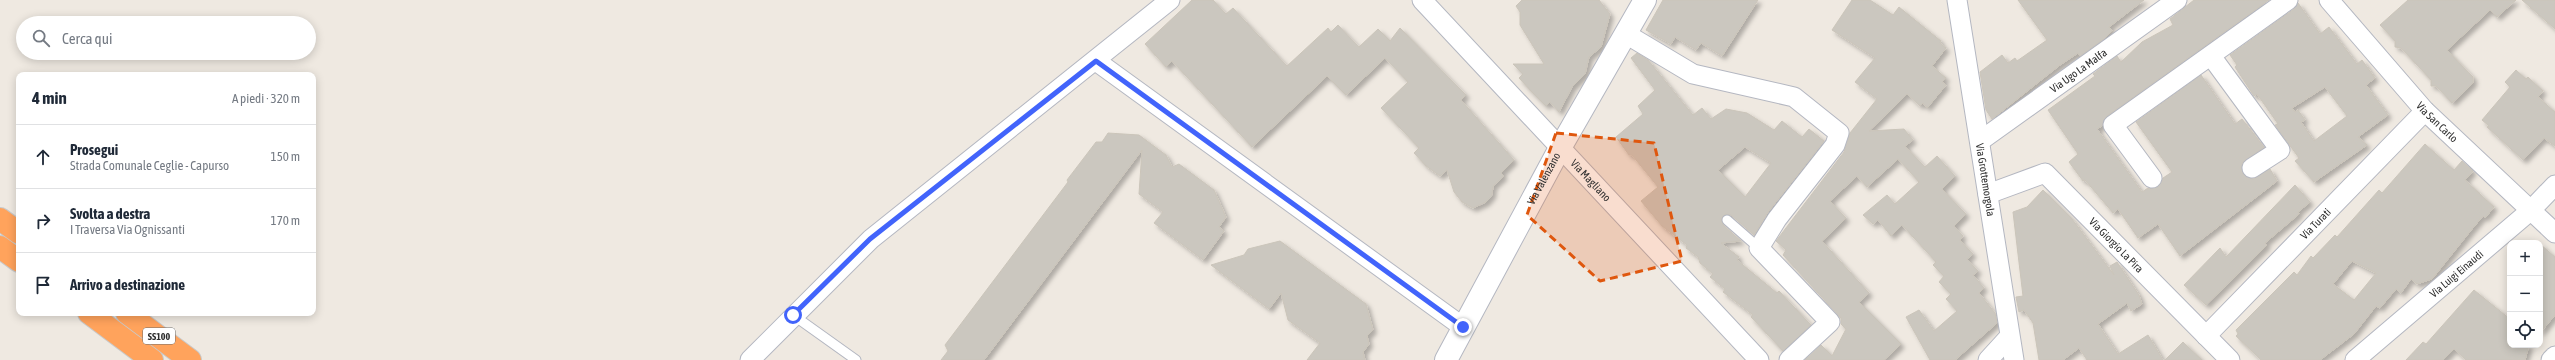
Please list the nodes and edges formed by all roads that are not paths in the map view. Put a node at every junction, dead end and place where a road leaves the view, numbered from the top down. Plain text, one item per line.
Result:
1 (1170, 0) edge
2 (1422, 0) edge
3 (1645, 0) edge
4 (1958, 0) edge
5 (2177, 0) edge
6 (2288, 0) edge
7 (2329, 0) edge
8 (1626, 34) junction
9 (2211, 56) junction
10 (1096, 61) junction
11 (2425, 111) junction
12 (1980, 141) junction
13 (1560, 148) junction
14 (2252, 168) dead end
15 (2152, 178) dead end
16 (2555, 185) edge
17 (1988, 194) junction
18 (2530, 211) junction
19 (0, 219) edge
20 (1727, 220) dead end
21 (16, 231) edge
22 (2555, 233) edge
23 (0, 247) edge
24 (1759, 248) junction
25 (16, 259) edge
26 (793, 315) junction
27 (93, 316) edge
28 (131, 316) edge
29 (1463, 327) junction
30 (2206, 336) junction
31 (2010, 338) junction
32 (2555, 356) edge
33 (152, 360) edge
34 (190, 360) edge
35 (750, 360) edge
36 (856, 360) edge
37 (1446, 360) edge
38 (1759, 360) edge
39 (1790, 360) edge
40 (1988, 360) edge
41 (2014, 360) edge
42 (2230, 360) edge
43 (2355, 360) edge
44 (2551, 360) edge

1 - 10 street
2 - 13 street, Via Magliano
3 - 8 street, Via Valenzano
4 - 12 street, Via Grottemorgola
5 - 12 street, Via Ugo La Malfa
6 - 9 street
7 - 11 street, Via San Carlo
8 - 13 street, Via Valenzano
8 - 24 street
9 - 14 street
9 - 15 street
10 - 26 street
10 - 29 street
11 - 18 street, Via San Carlo
11 - 30 street, Via Turati
12 - 17 street, Via Grottemorgola
13 - 29 street, Via Valenzano
13 - 38 street, Via Magliano
16 - 18 street, Via Luigi Einaudi
17 - 30 street, Via Giorgio La Pira
17 - 31 street, Via Grottemorgola
18 - 22 street, Via San Carlo
18 - 43 street, Via Luigi Einaudi
19 - 21 highway
20 - 24 lane
23 - 25 highway
24 - 39 street
26 - 35 street
26 - 36 lane
27 - 33 highway, SS100
28 - 34 highway, SS100
29 - 37 street, Via Valenzano
30 - 42 street, Via Giorgio La Pira
31 - 40 street
31 - 41 street, Via Grottemorgola
32 - 44 street

